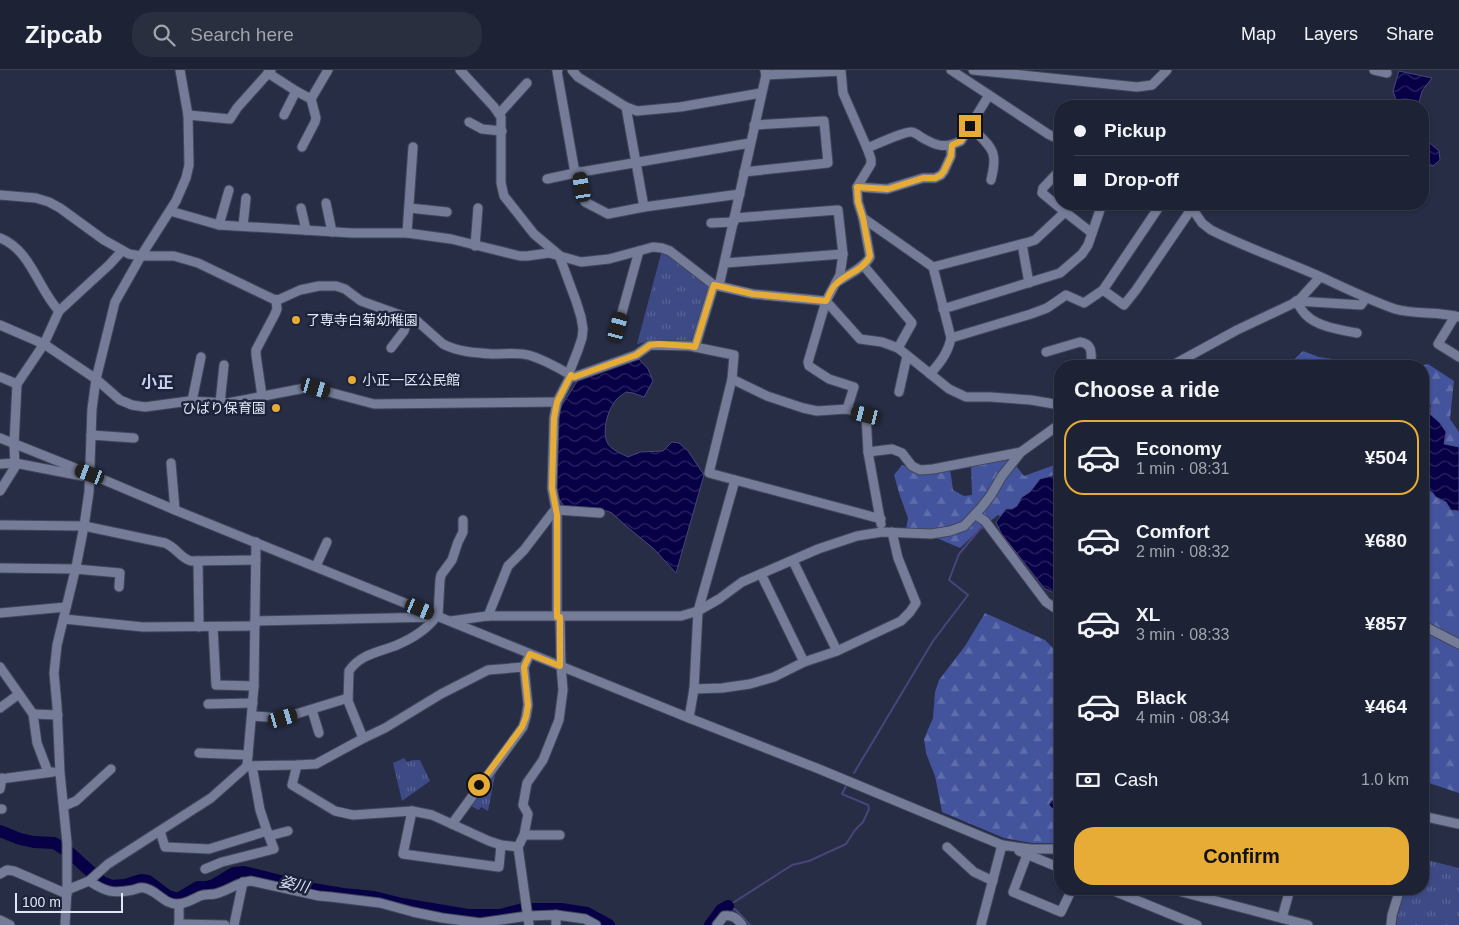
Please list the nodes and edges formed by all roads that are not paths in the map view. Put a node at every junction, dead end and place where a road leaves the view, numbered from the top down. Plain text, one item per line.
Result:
1 (180, 70) edge
2 (328, 70) edge
3 (460, 70) edge
4 (558, 70) edge
5 (572, 70) edge
6 (841, 70) edge
7 (951, 70) edge
8 (974, 70) edge
9 (1167, 70) edge
10 (1374, 70) edge
11 (270, 72) edge
12 (765, 73) edge
13 (1386, 73) dead end
14 (527, 83) dead end
15 (296, 91) junction
16 (762, 92) junction
17 (989, 95) junction
18 (311, 99) junction
19 (626, 107) junction
20 (498, 114) junction
21 (188, 115) junction
22 (284, 115) dead end
23 (469, 122) dead end
24 (754, 125) junction
25 (970, 126) junction
26 (502, 130) junction
27 (1054, 137) edge
28 (750, 143) junction
29 (952, 145) junction
30 (302, 147) dead end
31 (413, 147) dead end
32 (867, 148) junction
33 (636, 162) junction
34 (578, 172) junction
35 (744, 172) junction
36 (1054, 176) edge
37 (547, 179) dead end
38 (991, 180) dead end
39 (857, 187) junction
40 (228, 190) dead end
41 (740, 194) junction
42 (0, 195) edge
43 (246, 198) dead end
44 (326, 203) dead end
45 (1054, 203) edge
46 (644, 207) junction
47 (302, 208) dead end
48 (409, 208) junction
49 (478, 208) dead end
50 (1063, 210) edge
51 (1100, 210) edge
52 (1157, 210) edge
53 (1187, 210) edge
54 (1193, 210) edge
55 (170, 211) junction
56 (447, 212) dead end
57 (1065, 212) junction
58 (863, 218) junction
59 (734, 220) junction
60 (711, 224) dead end
61 (219, 225) junction
62 (243, 226) junction
63 (306, 230) junction
64 (332, 232) junction
65 (407, 233) junction
66 (1092, 233) junction
67 (2, 241) edge
68 (1022, 244) junction
69 (475, 246) junction
70 (122, 251) junction
71 (639, 251) junction
72 (559, 254) junction
73 (843, 254) junction
74 (140, 256) junction
75 (725, 263) junction
76 (863, 265) junction
77 (933, 268) junction
78 (1320, 276) junction
79 (836, 283) junction
80 (1029, 283) junction
81 (716, 285) junction
82 (1103, 290) junction
83 (1366, 298) junction
84 (276, 300) junction
85 (826, 301) junction
86 (1296, 302) junction
87 (943, 309) junction
88 (59, 311) junction
89 (1457, 317) edge
90 (408, 318) junction
91 (0, 325) edge
92 (618, 327) dead end
93 (1357, 333) dead end
94 (951, 338) junction
95 (44, 344) junction
96 (695, 347) junction
97 (391, 348) dead end
98 (898, 348) junction
99 (1046, 352) dead end
100 (907, 356) junction
101 (201, 357) dead end
102 (1459, 357) edge
103 (1091, 360) edge
104 (1182, 360) edge
105 (224, 365) dead end
106 (570, 374) junction
107 (930, 374) junction
108 (0, 377) edge
109 (96, 379) junction
110 (732, 379) junction
111 (17, 384) junction
112 (899, 392) dead end
113 (262, 396) junction
114 (192, 401) junction
115 (557, 402) junction
116 (220, 403) junction
117 (1054, 404) edge
118 (847, 409) junction
119 (1054, 428) edge
120 (91, 436) junction
121 (0, 438) edge
122 (134, 438) dead end
123 (14, 444) junction
124 (868, 452) junction
125 (1021, 452) junction
126 (15, 463) junction
127 (171, 463) dead end
128 (0, 464) edge
129 (90, 474) junction
130 (735, 480) junction
131 (0, 491) edge
132 (174, 510) junction
133 (557, 510) junction
134 (600, 513) dead end
135 (976, 515) junction
136 (881, 519) junction
137 (463, 520) dead end
138 (0, 525) edge
139 (84, 526) junction
140 (887, 532) junction
141 (256, 542) junction
142 (327, 542) dead end
143 (256, 560) junction
144 (198, 561) junction
145 (793, 561) junction
146 (316, 566) junction
147 (0, 568) edge
148 (75, 569) junction
149 (760, 574) junction
150 (119, 587) dead end
151 (66, 607) junction
152 (1054, 607) edge
153 (698, 611) junction
154 (0, 613) edge
155 (437, 616) junction
156 (488, 616) junction
157 (558, 617) junction
158 (64, 619) junction
159 (450, 621) junction
160 (255, 623) junction
161 (199, 627) junction
162 (213, 628) junction
163 (1429, 629) edge
164 (1459, 644) edge
165 (837, 650) junction
166 (530, 654) junction
167 (804, 662) junction
168 (560, 666) junction
169 (0, 667) edge
170 (524, 667) junction
171 (254, 686) junction
172 (694, 689) junction
173 (19, 694) junction
174 (348, 698) junction
175 (208, 704) dead end
176 (253, 704) junction
177 (0, 708) edge
178 (312, 710) junction
179 (33, 714) junction
180 (58, 715) junction
181 (252, 716) junction
182 (689, 718) junction
183 (319, 733) dead end
184 (364, 738) junction
185 (199, 753) dead end
186 (248, 755) junction
187 (250, 766) junction
188 (297, 766) junction
189 (111, 769) dead end
190 (48, 772) junction
191 (60, 773) junction
192 (1, 779) edge
193 (0, 789) edge
194 (64, 806) junction
195 (412, 811) junction
196 (1429, 818) edge
197 (452, 824) junction
198 (1459, 824) edge
199 (160, 831) junction
200 (288, 831) dead end
201 (268, 834) junction
202 (524, 834) junction
203 (560, 835) dead end
204 (501, 845) junction
205 (1002, 845) junction
206 (518, 846) junction
207 (947, 846) dead end
208 (1054, 849) edge
209 (1027, 855) junction
210 (1054, 866) edge
211 (205, 869) dead end
212 (0, 874) edge
213 (89, 881) junction
214 (993, 881) junction
215 (243, 882) junction
216 (67, 892) junction
217 (1069, 895) edge
218 (1123, 895) edge
219 (1194, 895) edge
220 (1288, 895) edge
221 (1398, 895) edge
222 (179, 904) junction
223 (556, 915) junction
224 (1174, 916) junction
225 (1282, 918) junction
226 (0, 920) edge
227 (529, 921) edge
228 (179, 924) edge
229 (10, 925) edge
230 (65, 925) edge
231 (225, 925) edge
232 (234, 925) edge
233 (556, 925) edge
234 (596, 925) edge
235 (717, 925) edge
236 (742, 925) edge
237 (981, 925) edge
238 (1171, 925) edge
239 (1197, 925) edge
240 (1308, 925) edge
241 (1392, 925) edge

1 - 21 street
2 - 18 street
3 - 20 street
4 - 34 street
5 - 19 street
6 - 12 street
6 - 32 street
7 - 17 street
8 - 9 street
10 - 13 street
11 - 15 street
11 - 21 street
12 - 16 street
14 - 20 street
15 - 18 street
15 - 22 street
16 - 19 street
16 - 24 street
17 - 25 street
17 - 27 street
18 - 30 street
19 - 33 street
20 - 26 street
21 - 55 street
23 - 26 street
24 - 28 street
24 - 35 street
25 - 29 street
25 - 38 street
26 - 72 street
28 - 33 street
28 - 35 street
29 - 32 street
29 - 39 street
31 - 48 street
32 - 39 street
33 - 34 street
33 - 46 street
34 - 37 street
34 - 46 street
35 - 41 street
36 - 45 street
39 - 58 street
40 - 61 street
41 - 46 street
41 - 59 street
42 - 70 street
43 - 62 street
44 - 64 street
47 - 63 street
48 - 56 street
48 - 65 street
49 - 69 street
50 - 57 street
51 - 66 street
52 - 82 street
53 - 82 street
54 - 78 street
55 - 61 street
55 - 74 street
57 - 66 street
57 - 68 street
58 - 76 street
58 - 77 street
59 - 60 street
59 - 73 street
59 - 75 street
61 - 62 street
62 - 63 street
63 - 64 street
64 - 65 street
65 - 69 street
66 - 80 street
67 - 88 street
68 - 77 street
68 - 80 street
69 - 72 street
70 - 74 street
70 - 88 street
71 - 72 street
71 - 81 street
71 - 92 street
72 - 106 street
73 - 75 street
73 - 79 street
74 - 84 street
74 - 109 street
75 - 81 street
76 - 79 street
76 - 98 street
77 - 87 street
78 - 83 street
78 - 86 street
79 - 85 street
80 - 87 street
81 - 85 street
81 - 96 street
82 - 94 street
83 - 86 street
83 - 89 street
84 - 90 street
84 - 113 street
85 - 98 street
85 - 118 street
86 - 93 street
86 - 104 street
87 - 94 street
88 - 95 street
89 - 102 street
90 - 97 street
90 - 106 street
91 - 95 street
94 - 107 street
95 - 109 street
95 - 111 street
96 - 106 street
96 - 110 street
98 - 100 street
99 - 103 street
100 - 107 street
100 - 112 street
101 - 114 street
105 - 116 street
106 - 115 street
107 - 117 street
108 - 111 street
109 - 114 street
109 - 120 street
110 - 118 street
110 - 130 street
111 - 123 street
113 - 115 street
113 - 116 street
114 - 116 street
115 - 133 street
118 - 124 street
119 - 125 street
120 - 122 street
120 - 129 street
121 - 123 street
123 - 126 street
123 - 129 street
124 - 125 street
124 - 136 street
125 - 135 street
126 - 128 street
126 - 129 street
126 - 131 street
127 - 132 street
129 - 132 street
129 - 139 street
130 - 136 street
130 - 153 street
132 - 141 street
133 - 134 street
133 - 156 street
133 - 157 street
135 - 140 street
135 - 152 street
136 - 140 street
137 - 155 street
138 - 139 street
139 - 144 street
139 - 148 street
140 - 145 street
140 - 165 street
141 - 143 street
141 - 146 street
142 - 146 street
143 - 144 street
143 - 160 street
144 - 161 street
145 - 149 street
145 - 165 street
146 - 155 street
147 - 148 street
148 - 150 street
148 - 151 street
149 - 153 street
149 - 167 street
151 - 154 street
151 - 158 street
153 - 157 street
153 - 172 street
155 - 159 street
155 - 160 street
155 - 174 street
156 - 157 street
156 - 159 street
157 - 168 street
158 - 161 street
158 - 180 street
159 - 166 street
160 - 162 street
160 - 171 street
161 - 162 street
162 - 171 street
163 - 164 street
165 - 167 street
166 - 168 street
166 - 170 street
167 - 172 street
168 - 182 street
168 - 202 street
169 - 173 street
170 - 184 street
170 - 197 street
171 - 176 street
172 - 182 street
173 - 177 street
173 - 179 street
174 - 178 street
174 - 184 street
175 - 176 street
176 - 181 street
178 - 181 street
178 - 183 street
179 - 180 street
179 - 190 street
180 - 191 street
181 - 186 street
182 - 205 street
184 - 188 street
185 - 186 street
186 - 187 street
187 - 188 street
187 - 199 street
187 - 201 street
188 - 195 street
189 - 194 street
190 - 191 street
190 - 192 street
191 - 194 street
192 - 193 street
194 - 216 street
195 - 197 street
195 - 204 street
196 - 198 street
197 - 204 street
199 - 201 street
199 - 213 street
200 - 201 street
201 - 211 street
202 - 203 street
202 - 206 street
204 - 206 street
205 - 208 street
205 - 209 street
205 - 214 street
206 - 227 street
207 - 214 street
209 - 210 street
209 - 217 street
212 - 216 street
213 - 216 street
213 - 222 street
214 - 237 street
215 - 222 street
215 - 227 street
215 - 232 street
216 - 230 street
218 - 224 street
219 - 225 street
220 - 225 street
221 - 241 street
222 - 228 street
223 - 227 street
223 - 233 street
223 - 234 street
224 - 238 street
224 - 239 street
225 - 240 street
226 - 229 street
228 - 231 street
235 - 236 street

